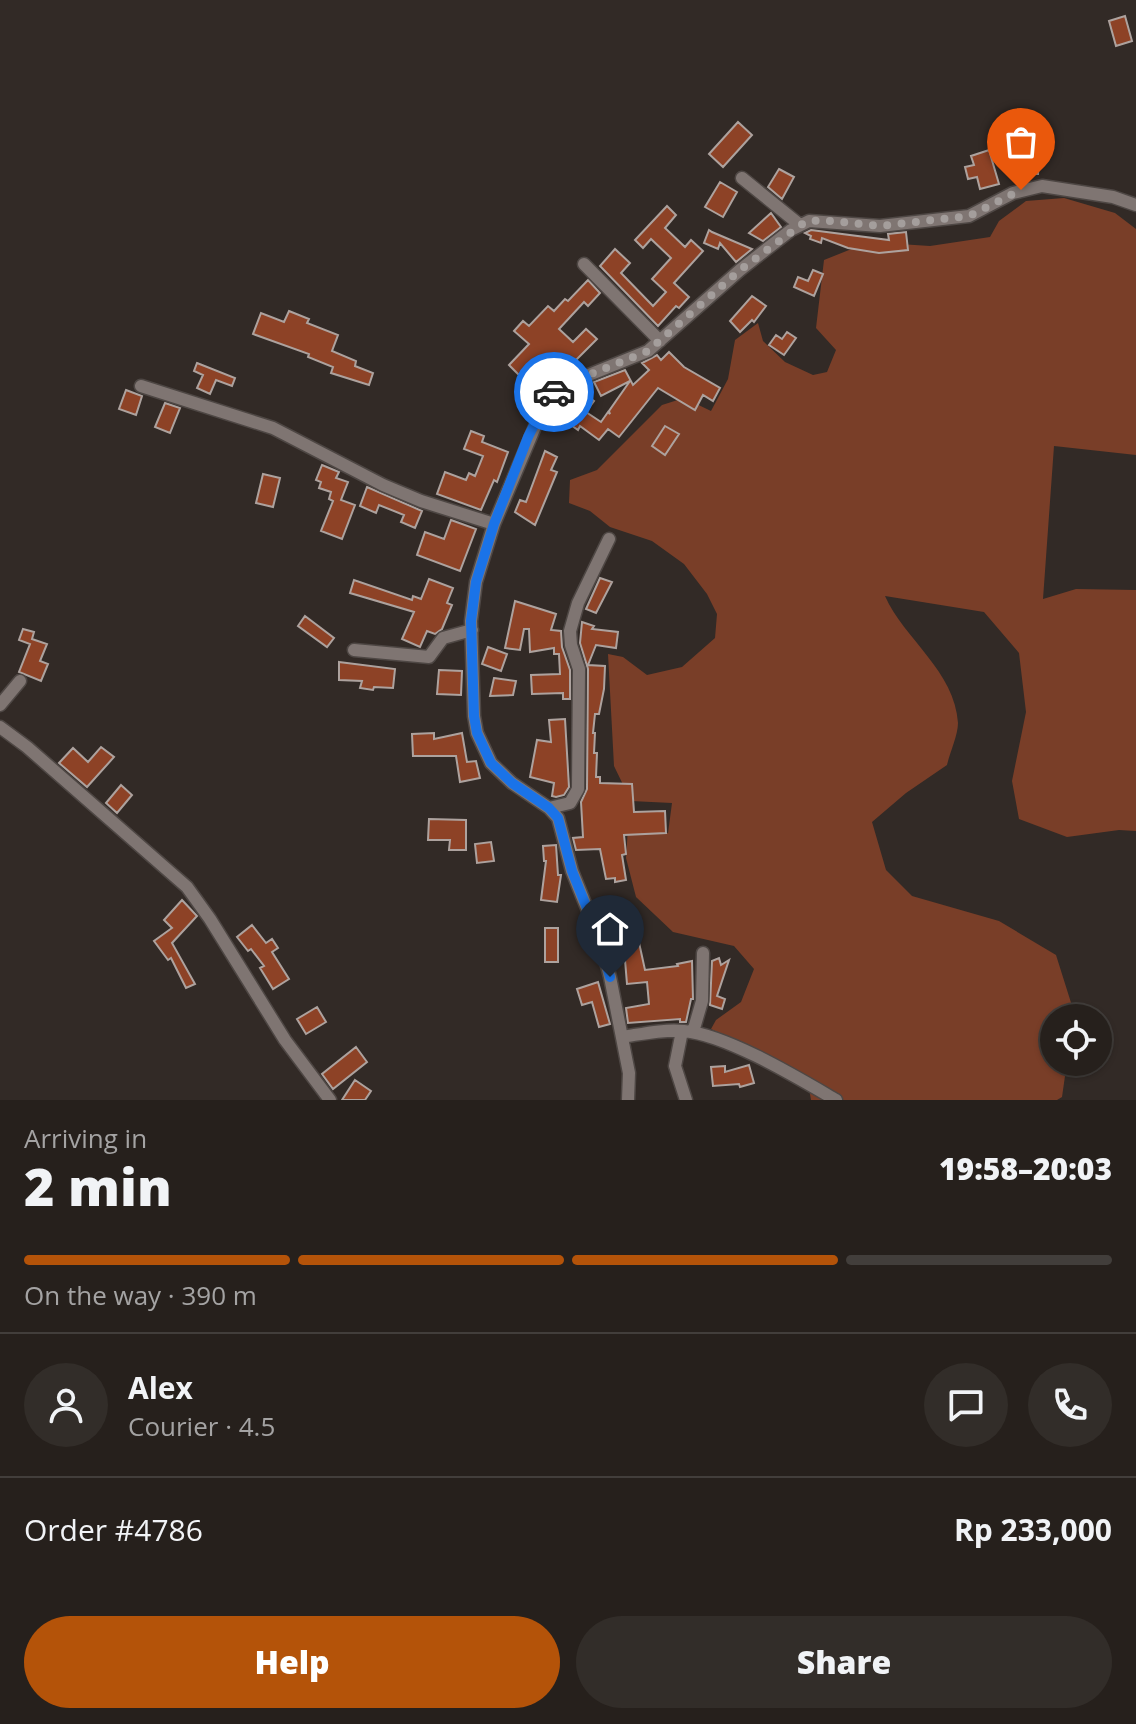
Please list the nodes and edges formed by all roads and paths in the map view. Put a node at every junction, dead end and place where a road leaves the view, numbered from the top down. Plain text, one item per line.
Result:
1 (742, 178) dead end
2 (1136, 205) edge
3 (800, 225) junction
4 (584, 264) dead end
5 (660, 341) junction
6 (141, 386) dead end
7 (494, 524) junction
8 (609, 539) dead end
9 (472, 630) junction
10 (354, 650) dead end
11 (20, 681) dead end
12 (0, 705) edge
13 (0, 727) edge
14 (549, 808) junction
15 (703, 953) dead end
16 (687, 1031) junction
17 (622, 1037) junction
18 (330, 1100) edge
19 (628, 1100) edge
20 (686, 1100) edge
21 (836, 1100) edge

1 - 3 street
2 - 3 street
3 - 5 street
4 - 5 street
5 - 7 street
6 - 7 street
7 - 9 street
8 - 14 street
9 - 10 street
9 - 14 street
11 - 12 street
13 - 18 street
14 - 17 street
15 - 16 street
16 - 17 street
16 - 20 street
16 - 21 street
17 - 19 street

